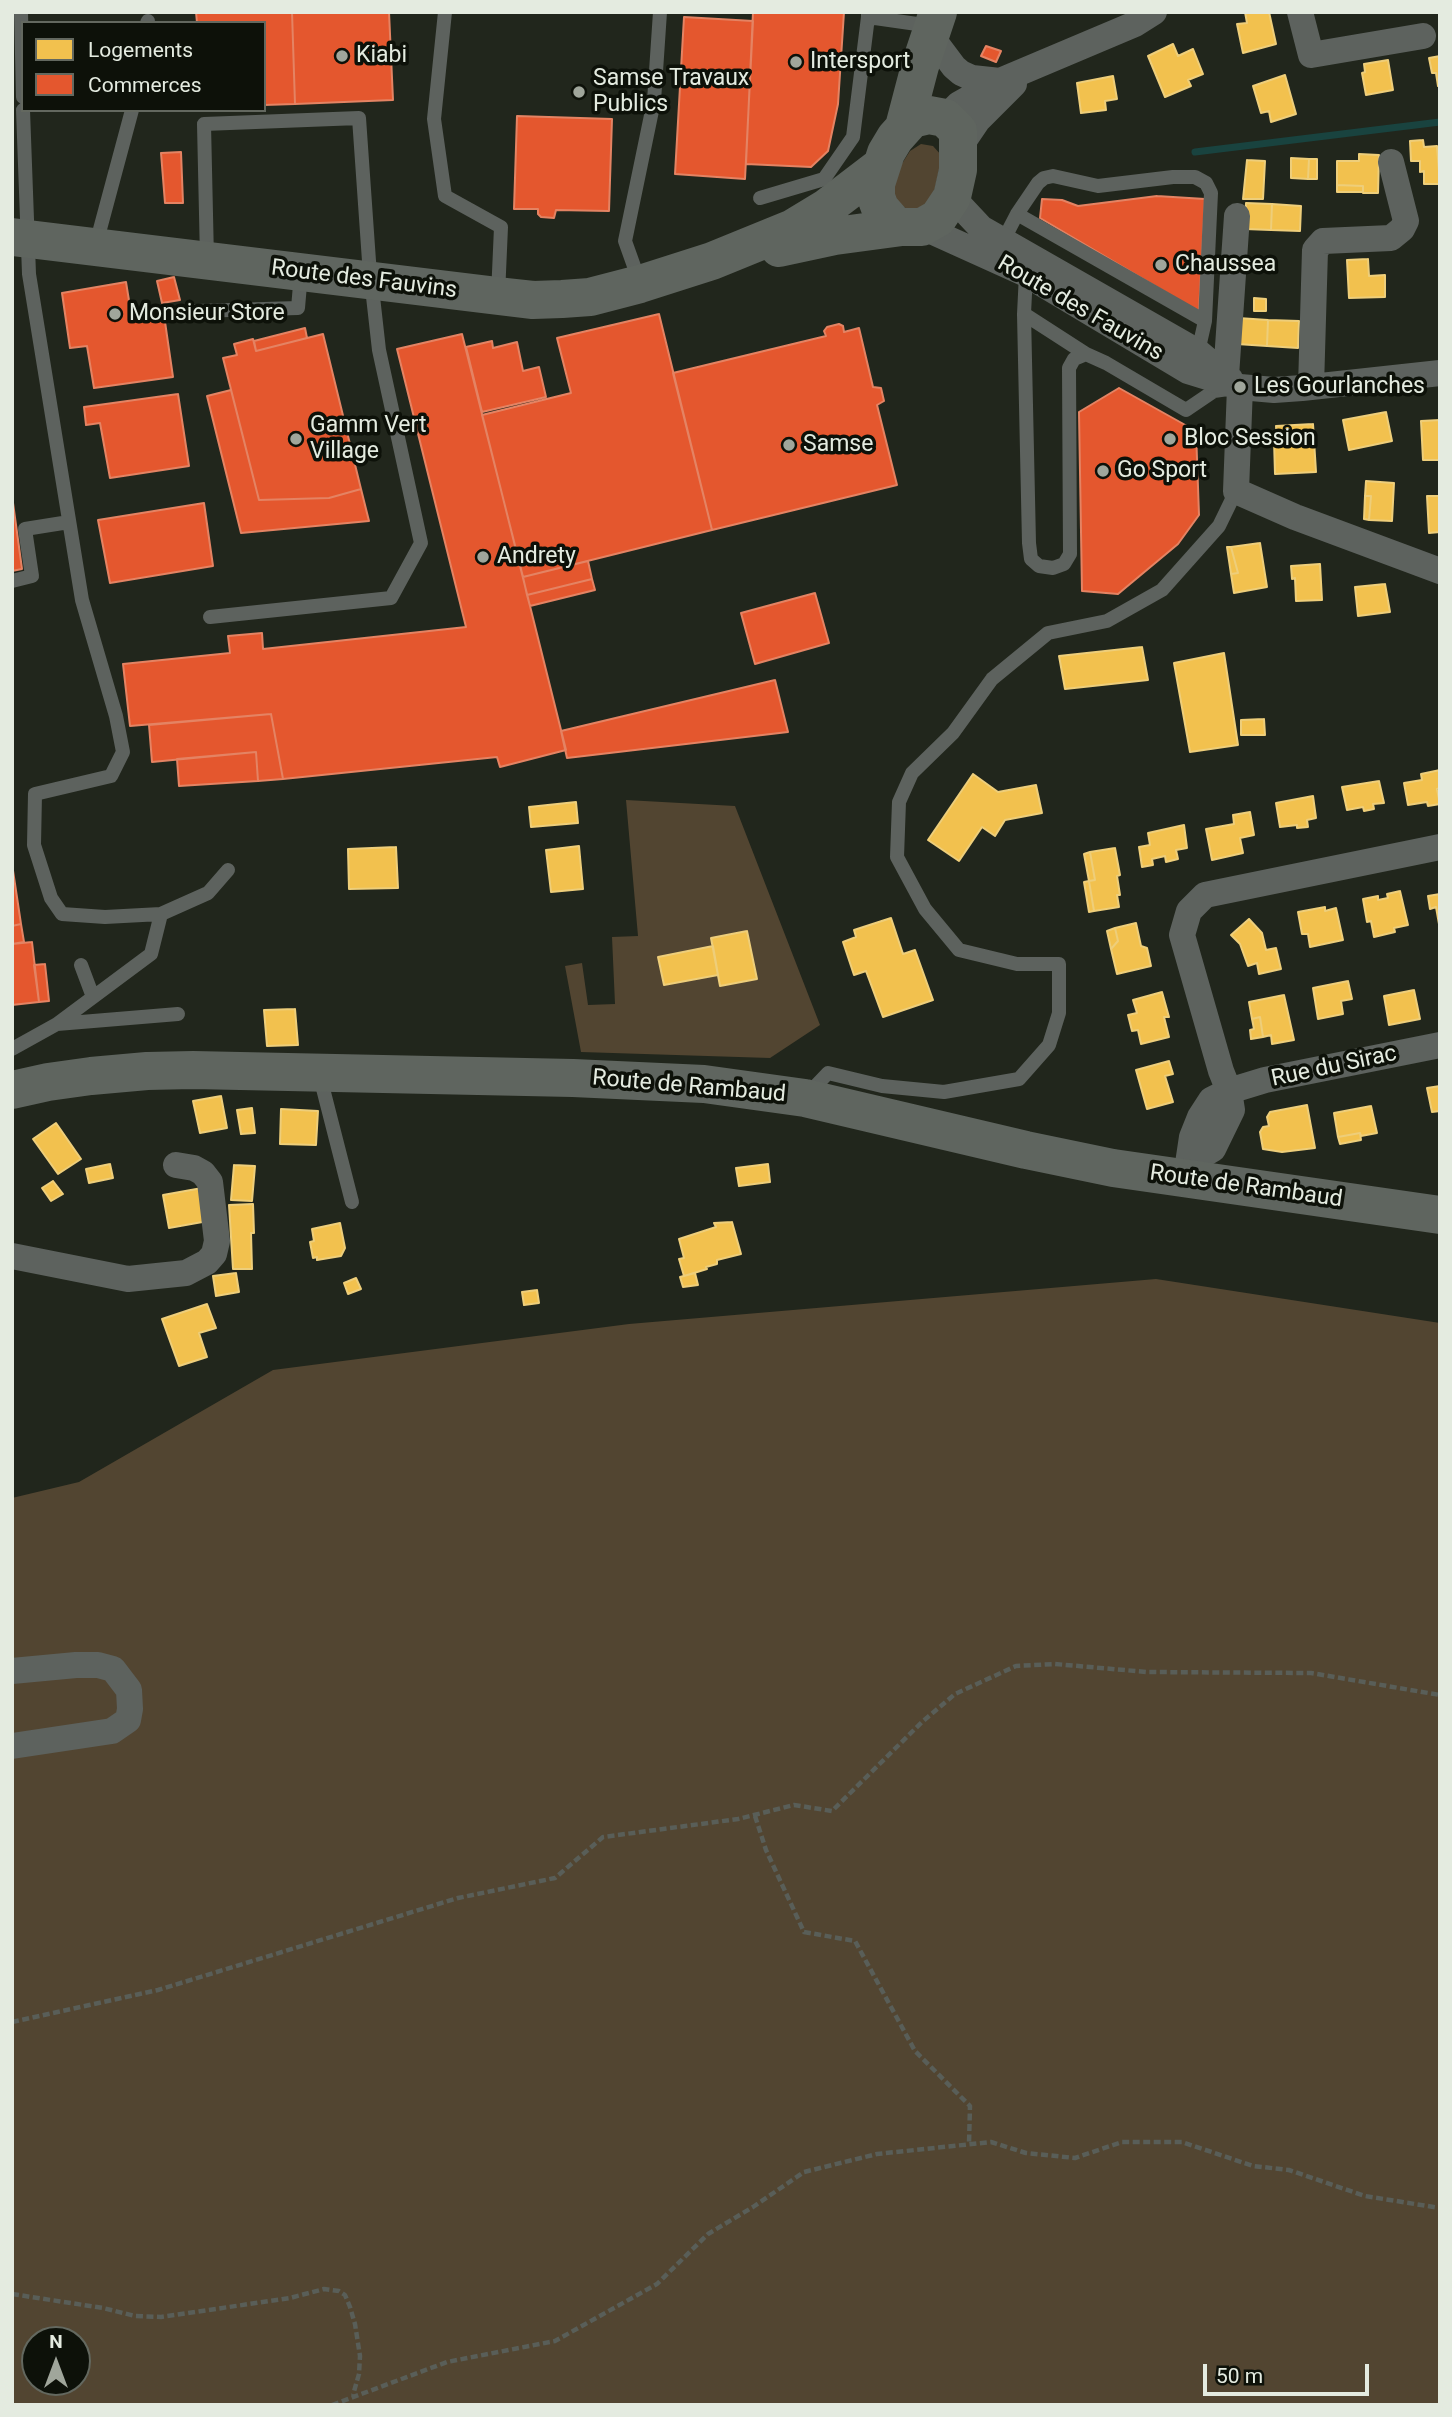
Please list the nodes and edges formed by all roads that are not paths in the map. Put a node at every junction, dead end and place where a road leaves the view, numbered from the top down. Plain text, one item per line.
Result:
1 (445, 12) edge
2 (660, 12) edge
3 (1154, 12) edge
4 (1300, 12) edge
5 (868, 14) edge
6 (938, 25) edge
7 (1423, 36) dead end
8 (1051, 60) junction
9 (1000, 80) junction
10 (23, 112) edge
11 (131, 112) edge
12 (904, 127) junction
13 (948, 127) junction
14 (1391, 162) dead end
15 (760, 198) dead end
16 (952, 198) junction
17 (856, 204) junction
18 (1017, 214) junction
19 (1237, 216) dead end
20 (912, 227) junction
21 (20, 238) edge
22 (1003, 241) junction
23 (95, 248) junction
24 (207, 261) junction
25 (301, 271) junction
26 (1026, 274) junction
27 (371, 280) junction
28 (640, 284) junction
29 (1054, 289) junction
30 (498, 296) junction
31 (196, 311) dead end
32 (1024, 314) junction
33 (1205, 321) junction
34 (1198, 352) junction
35 (1086, 354) junction
36 (1440, 373) edge
37 (1233, 381) junction
38 (1311, 387) junction
39 (1236, 491) junction
40 (69, 522) junction
41 (1440, 571) edge
42 (12, 581) edge
43 (210, 617) dead end
44 (1440, 847) edge
45 (228, 870) dead end
46 (161, 914) junction
47 (81, 965) dead end
48 (93, 997) junction
49 (178, 1014) dead end
50 (57, 1024) junction
51 (1440, 1045) edge
52 (12, 1049) edge
53 (318, 1072) junction
54 (12, 1090) edge
55 (1229, 1091) junction
56 (805, 1098) junction
57 (176, 1165) dead end
58 (1187, 1171) junction
59 (352, 1202) dead end
60 (1440, 1215) edge
61 (12, 1256) edge
62 (12, 1671) edge
63 (12, 1746) edge

1 - 30 lane
2 - 28 lane
3 - 8 street
4 - 7 street
5 - 6 lane
5 - 15 lane
6 - 9 street
6 - 12 street
6 - 13 street
8 - 9 street
8 - 13 street
9 - 13 street
10 - 21 lane
11 - 23 lane
12 - 13 street
12 - 17 street
13 - 16 street
14 - 38 street
16 - 20 street
16 - 22 street, Route des Fauvins
17 - 20 street, Route des Fauvins
17 - 20 street
17 - 28 street, Route des Fauvins
18 - 22 lane
18 - 33 lane
18 - 33 lane
19 - 37 street
20 - 26 street, Route des Fauvins
21 - 23 street, Route des Fauvins
21 - 40 lane
22 - 34 street, Route des Fauvins
23 - 24 street, Route des Fauvins
24 - 25 street, Route des Fauvins
24 - 27 lane
25 - 27 street, Route des Fauvins
25 - 31 lane
26 - 29 street, Route des Fauvins
26 - 32 lane
27 - 30 street, Route des Fauvins
27 - 43 lane
28 - 30 street, Route des Fauvins
29 - 34 lane
29 - 37 street, Route des Fauvins
32 - 35 lane
32 - 35 lane
33 - 34 lane
34 - 37 street, Route des Fauvins
35 - 37 lane
36 - 38 street, Route des Fauvins
37 - 38 street, Route des Fauvins
37 - 39 street
39 - 41 street
39 - 56 lane
40 - 42 lane
40 - 46 lane
44 - 55 street
45 - 46 lane
46 - 48 lane
47 - 48 lane
48 - 50 lane
49 - 50 lane
50 - 52 lane
51 - 55 street, Rue du Sirac
53 - 54 street, Route de Rambaud
53 - 56 street, Route de Rambaud
53 - 59 lane
55 - 58 street
56 - 58 street, Route de Rambaud
57 - 61 street
58 - 60 street, Route de Rambaud
62 - 63 street

